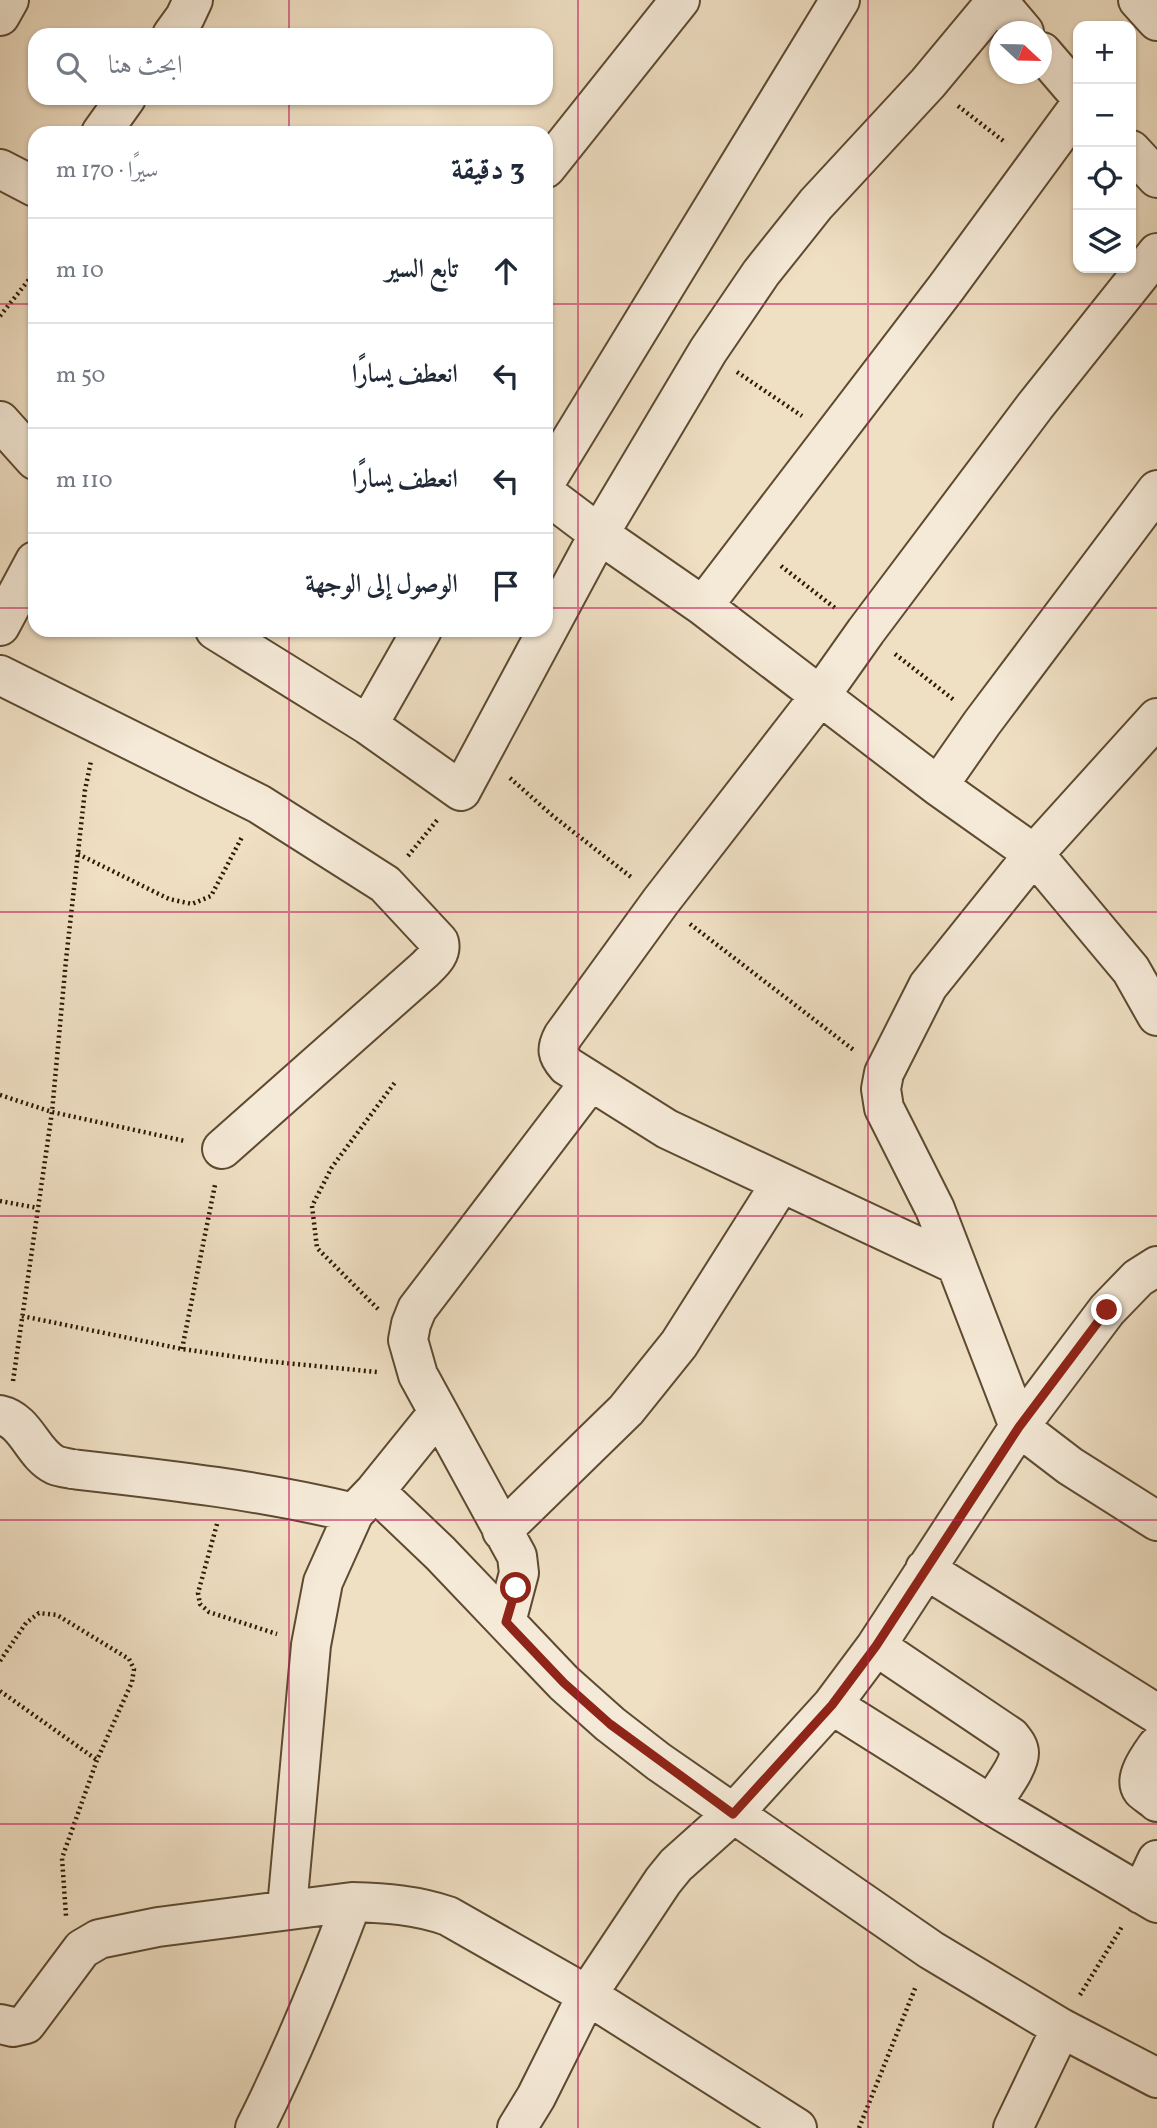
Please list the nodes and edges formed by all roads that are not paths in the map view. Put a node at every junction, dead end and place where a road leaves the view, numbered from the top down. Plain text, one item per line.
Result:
1 (9, 0) edge
2 (193, 0) edge
3 (680, 0) edge
4 (839, 0) edge
5 (997, 0) edge
6 (1138, 0) edge
7 (0, 16) edge
8 (1015, 21) edge
9 (1157, 21) edge
10 (177, 28) edge
11 (1052, 64) edge
12 (1073, 88) edge
13 (121, 105) edge
14 (1073, 115) edge
15 (106, 126) edge
16 (1136, 155) edge
17 (553, 159) edge
18 (0, 169) edge
19 (1157, 178) edge
20 (28, 183) edge
21 (1157, 253) edge
22 (0, 421) edge
23 (28, 452) edge
24 (553, 470) edge
25 (1157, 490) edge
26 (553, 499) edge
27 (599, 534) junction
28 (28, 574) edge
29 (703, 607) junction
30 (553, 619) edge
31 (0, 626) edge
32 (226, 637) edge
33 (418, 637) edge
34 (543, 637) edge
35 (0, 675) edge
36 (820, 696) junction
37 (1156, 723) edge
38 (368, 725) junction
39 (938, 786) junction
40 (1034, 854) junction
41 (1157, 1016) edge
42 (590, 1082) junction
43 (222, 1149) road end
44 (781, 1183) junction
45 (955, 1264) junction
46 (1157, 1266) edge
47 (438, 1413) junction
48 (4, 1416) edge
49 (1019, 1427) junction
50 (364, 1502) junction
51 (1157, 1521) edge
52 (502, 1531) junction
53 (925, 1569) junction
54 (506, 1622) junction
55 (876, 1646) junction
56 (832, 1705) junction
57 (1157, 1714) edge
58 (1157, 1746) edge
59 (1157, 1801) edge
60 (991, 1805) junction
61 (733, 1814) junction
62 (1157, 1860) edge
63 (1149, 1898) edge
64 (352, 1902) junction
65 (287, 1908) junction
66 (587, 1996) junction
67 (0, 2024) edge
68 (1061, 2028) junction
69 (1157, 2078) edge
70 (255, 2128) edge
71 (517, 2128) edge
72 (797, 2128) edge
73 (1013, 2128) edge

1 - 7 street
2 - 10 street
3 - 17 street
4 - 24 street
5 - 8 street
5 - 27 street
6 - 9 street
11 - 12 street
13 - 15 street
14 - 29 street
16 - 19 street
18 - 20 street
21 - 36 street
22 - 23 street
25 - 39 street
26 - 27 street
27 - 29 street
27 - 30 street
28 - 31 street
29 - 36 street
32 - 38 street
33 - 38 street
34 - 38 street
35 - 43 street
36 - 39 street
36 - 42 street
37 - 40 street
39 - 40 street
40 - 41 street
40 - 45 street
42 - 44 street
42 - 47 street
44 - 45 street
44 - 52 street
45 - 49 street
46 - 49 street
47 - 50 street
47 - 52 street
48 - 50 street
49 - 51 street
49 - 53 street
50 - 54 street
50 - 65 street
52 - 54 street
53 - 55 street
53 - 57 street
54 - 61 street
55 - 56 street
55 - 60 street
56 - 60 street
56 - 61 street
58 - 59 street
60 - 63 street
61 - 66 street
61 - 68 street
62 - 63 street
64 - 65 street
64 - 66 street
64 - 70 street
65 - 67 street
66 - 71 street
66 - 72 street
68 - 69 street
68 - 73 street

